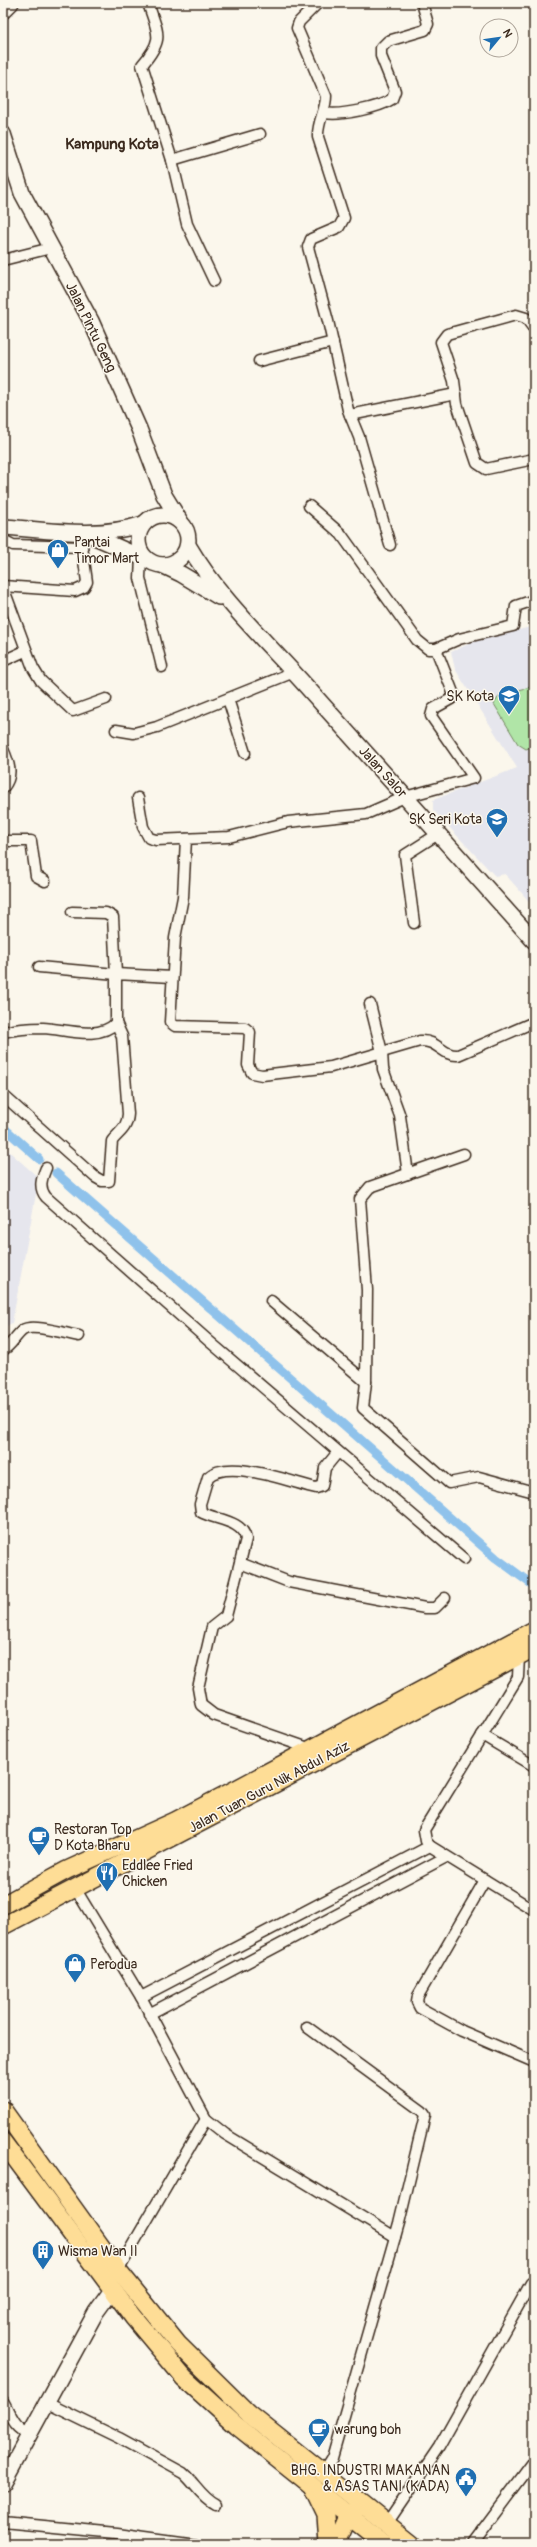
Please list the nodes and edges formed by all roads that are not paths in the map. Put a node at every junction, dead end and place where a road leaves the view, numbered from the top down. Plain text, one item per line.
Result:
1 (148, 3) edge
2 (318, 3) edge
3 (422, 3) edge
4 (325, 113) junction
5 (3, 134) edge
6 (260, 134) dead end
7 (172, 160) junction
8 (51, 248) junction
9 (3, 260) edge
10 (214, 280) dead end
11 (534, 329) edge
12 (334, 342) junction
13 (259, 361) dead end
14 (456, 394) junction
15 (350, 415) junction
16 (534, 459) edge
17 (156, 476) junction
18 (309, 506) dead end
19 (156, 515) junction
20 (180, 521) junction
21 (143, 524) junction
22 (3, 527) edge
23 (82, 537) junction
24 (3, 540) edge
25 (188, 545) junction
26 (390, 545) dead end
27 (144, 558) junction
28 (162, 565) junction
29 (3, 586) edge
30 (534, 600) edge
31 (230, 604) junction
32 (436, 649) junction
33 (25, 651) junction
34 (3, 661) edge
35 (162, 667) dead end
36 (294, 672) junction
37 (106, 699) dead end
38 (228, 699) junction
39 (116, 730) dead end
40 (3, 749) edge
41 (245, 752) dead end
42 (3, 788) edge
43 (405, 797) junction
44 (138, 798) dead end
45 (438, 834) junction
46 (186, 838) junction
47 (3, 842) edge
48 (45, 881) dead end
49 (72, 912) dead end
50 (414, 923) dead end
51 (534, 941) edge
52 (39, 967) dead end
53 (116, 974) junction
54 (172, 977) junction
55 (370, 1004) dead end
56 (534, 1022) edge
57 (116, 1023) junction
58 (3, 1032) edge
59 (382, 1052) junction
60 (3, 1095) edge
61 (464, 1154) dead end
62 (46, 1168) dead end
63 (408, 1174) junction
64 (271, 1300) dead end
65 (79, 1336) dead end
66 (3, 1350) edge
67 (366, 1382) junction
68 (338, 1452) junction
69 (534, 1492) edge
70 (464, 1559) dead end
71 (240, 1563) junction
72 (445, 1598) dead end
73 (534, 1630) edge
74 (527, 1652) edge
75 (482, 1735) junction
76 (311, 1749) junction
77 (534, 1766) edge
78 (430, 1846) junction
79 (446, 1857) junction
80 (485, 1880) junction
81 (75, 1888) junction
82 (3, 1905) edge
83 (534, 1910) edge
84 (3, 1926) edge
85 (141, 1998) junction
86 (150, 2014) junction
87 (307, 2027) dead end
88 (534, 2062) edge
89 (3, 2110) edge
90 (206, 2119) junction
91 (3, 2142) edge
92 (395, 2237) junction
93 (118, 2270) junction
94 (531, 2283) dead end
95 (112, 2290) junction
96 (3, 2401) edge
97 (47, 2403) junction
98 (29, 2434) junction
99 (534, 2461) edge
100 (317, 2480) junction
101 (3, 2483) edge
102 (216, 2505) dead end
103 (355, 2510) junction
104 (3, 2522) edge
105 (386, 2525) junction
106 (402, 2542) edge
107 (196, 2544) edge
108 (328, 2544) edge
109 (336, 2544) edge
110 (385, 2544) edge
111 (472, 2544) edge

1 - 7 street
2 - 4 street
3 - 4 street
4 - 12 street
5 - 8 main road, Jalan Pintu Geng
6 - 7 street
7 - 10 street
8 - 9 street
8 - 17 main road, Jalan Pintu Geng
11 - 14 street
12 - 13 street
12 - 15 street
14 - 15 street
14 - 16 street
15 - 26 street
17 - 19 main road
17 - 20 main road, Jalan Pintu Geng
18 - 32 street
19 - 20 main road
19 - 21 main road
20 - 25 main road
21 - 23 main road
21 - 27 main road
22 - 23 main road
23 - 24 street
23 - 27 main road
23 - 29 street
25 - 28 main road
25 - 31 main road, Jalan Salor
27 - 28 main road
27 - 35 street
28 - 31 main road, Jalan Salor
29 - 33 street
30 - 32 street
31 - 36 main road, Jalan Salor
32 - 43 street
33 - 34 street
33 - 37 street
36 - 38 street
36 - 43 main road, Jalan Salor
38 - 39 street
38 - 41 street
40 - 42 street
43 - 45 main road, Jalan Salor
43 - 46 street
44 - 46 street
45 - 50 street
45 - 51 main road, Jalan Salor
46 - 54 street
47 - 48 street
49 - 53 street
52 - 53 street
53 - 54 street
53 - 57 street
54 - 59 street
55 - 59 street
56 - 59 street
57 - 58 street
57 - 60 street
59 - 63 street
61 - 63 street
62 - 68 street
63 - 67 street
64 - 67 street
65 - 66 street
67 - 69 street
68 - 70 street
68 - 71 street
71 - 72 street
71 - 76 street
73 - 76 main road, Jalan Tuan Guru Nik Abdul Aziz
74 - 75 street
74 - 81 main road, Jalan Tuan Guru Nik Abdul Aziz
75 - 77 street
75 - 78 street
76 - 82 main road, Jalan Tuan Guru Nik Abdul Aziz
78 - 79 street
78 - 85 street
79 - 80 street
79 - 86 street
80 - 83 street
80 - 88 street
81 - 84 main road, Jalan Tuan Guru Nik Abdul Aziz
81 - 85 street
85 - 86 street
86 - 90 street
87 - 92 street
89 - 93 main road
90 - 92 street
90 - 93 street
91 - 95 main road
92 - 100 street
93 - 100 main road
94 - 105 street
95 - 97 main road
95 - 100 main road
96 - 98 street
97 - 98 main road
97 - 102 street
98 - 101 main road
99 - 111 street
100 - 103 main road
100 - 108 main road
103 - 105 main road
103 - 109 main road
103 - 110 main road
104 - 107 street
105 - 106 main road

